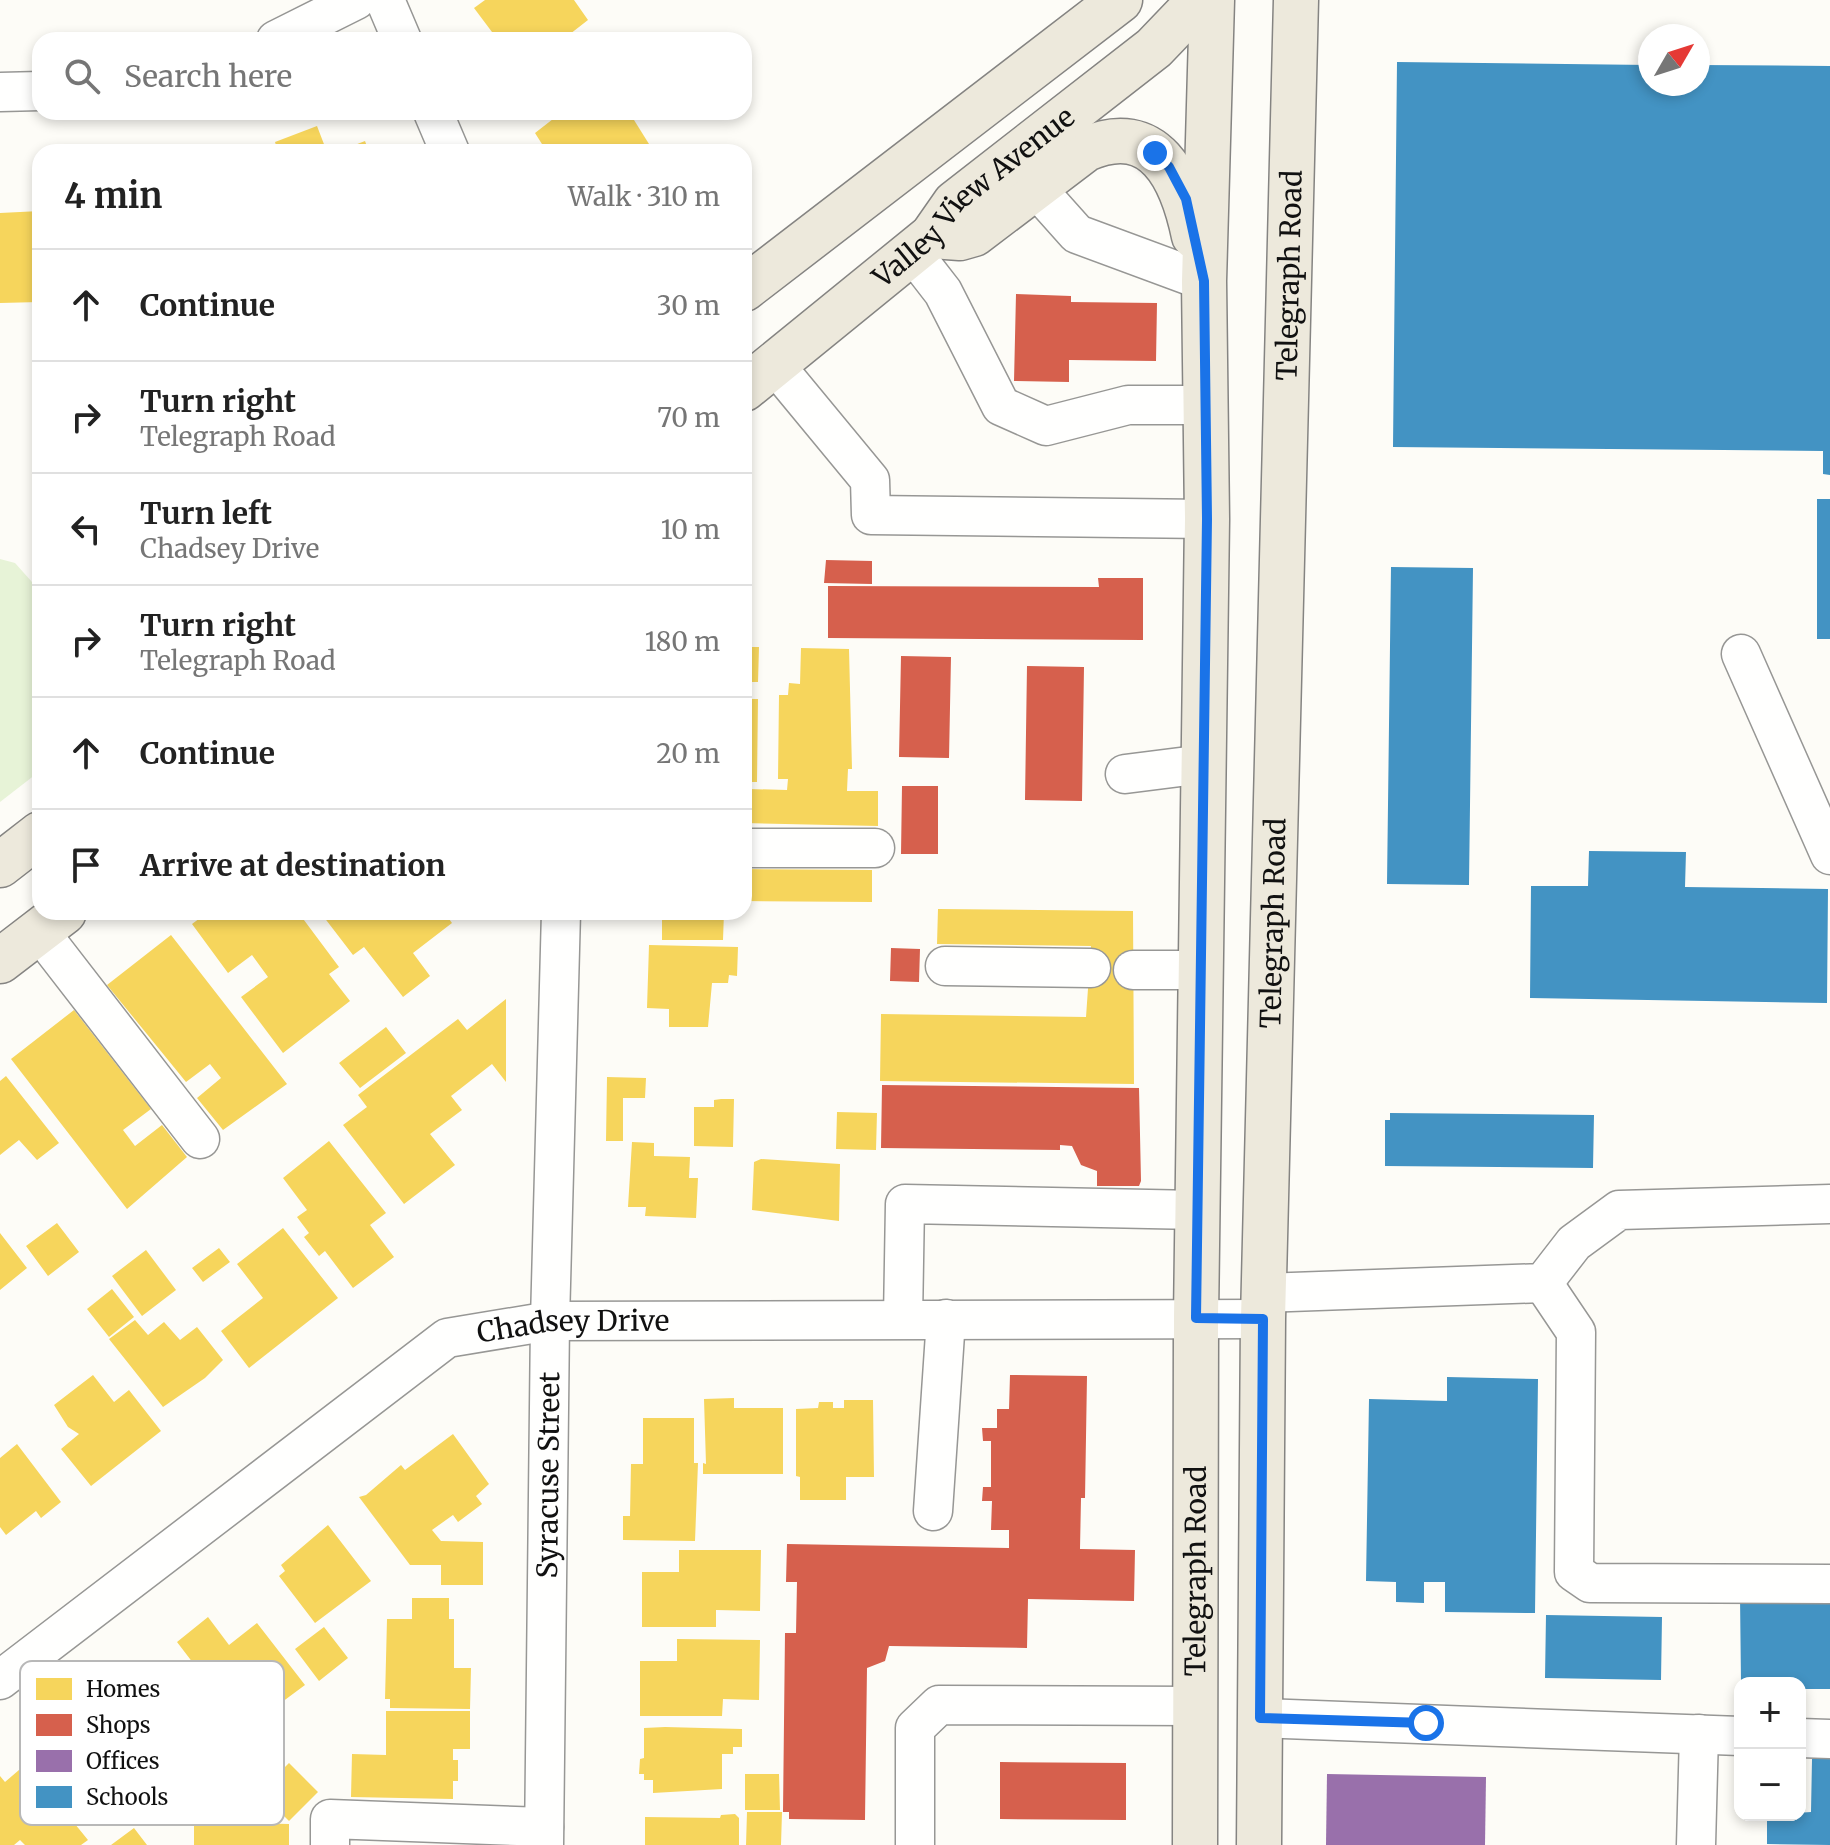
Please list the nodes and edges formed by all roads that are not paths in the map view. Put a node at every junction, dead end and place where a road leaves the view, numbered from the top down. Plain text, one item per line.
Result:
1 (356, 0) edge
2 (385, 0) edge
3 (1120, 0) edge
4 (1200, 0) edge
5 (1212, 0) edge
6 (1296, 0) edge
7 (292, 32) edge
8 (399, 32) edge
9 (32, 91) edge
10 (0, 92) edge
11 (436, 120) edge
12 (447, 144) edge
13 (1035, 187) junction
14 (922, 244) junction
15 (1204, 281) junction
16 (752, 283) edge
17 (760, 377) edge
18 (1206, 405) junction
19 (1207, 519) junction
20 (1741, 654) dead end
21 (1204, 764) junction
22 (1125, 774) dead end
23 (32, 840) edge
24 (752, 848) edge
25 (875, 848) dead end
26 (1830, 855) edge
27 (0, 865) edge
28 (561, 920) edge
29 (51, 922) edge
30 (0, 961) edge
31 (945, 966) dead end
32 (1091, 968) dead end
33 (1133, 970) dead end
34 (1201, 970) junction
35 (200, 1139) dead end
36 (1830, 1204) edge
37 (1197, 1210) junction
38 (1543, 1283) junction
39 (1264, 1306) junction
40 (1196, 1318) junction
41 (903, 1319) junction
42 (946, 1319) junction
43 (550, 1321) junction
44 (933, 1511) dead end
45 (1830, 1584) edge
46 (25, 1661) edge
47 (20, 1665) edge
48 (0, 1680) edge
49 (1194, 1706) junction
50 (1260, 1718) junction
51 (1699, 1734) junction
52 (1734, 1736) edge
53 (1806, 1738) edge
54 (1830, 1739) edge
55 (544, 1836) edge
56 (330, 1845) edge
57 (915, 1845) edge
58 (1195, 1845) edge
59 (1259, 1845) edge
60 (1696, 1845) edge

1 - 7 street
2 - 8 street
3 - 16 main road
4 - 14 main road, Valley View Avenue
5 - 15 main road, Telegraph Road
6 - 39 main road, Telegraph Road
9 - 10 street
11 - 12 street
13 - 14 main road
13 - 15 street
13 - 15 main road
14 - 17 main road, Valley View Avenue
14 - 18 street
15 - 18 main road, Telegraph Road
17 - 19 street
18 - 19 main road, Telegraph Road
19 - 21 main road, Telegraph Road
20 - 26 street
21 - 22 street
21 - 34 main road, Telegraph Road
23 - 27 main road
24 - 25 street
28 - 43 street, Syracuse Street
29 - 30 main road
29 - 35 street
31 - 32 street
33 - 34 street
34 - 37 main road, Telegraph Road
36 - 38 street
37 - 40 main road, Telegraph Road
37 - 41 street
38 - 39 street, Chadsey Drive
38 - 45 street
39 - 40 street, Chadsey Drive
39 - 50 main road, Telegraph Road
40 - 42 street, Chadsey Drive
40 - 49 main road, Telegraph Road
41 - 42 street, Chadsey Drive
41 - 43 street, Chadsey Drive
42 - 44 street
43 - 46 street, Chadsey Drive
43 - 55 street, Syracuse Street
47 - 48 street, Chadsey Drive
49 - 57 street
49 - 58 main road, Telegraph Road
50 - 51 street
50 - 59 main road, Telegraph Road
51 - 52 street
51 - 60 street
53 - 54 street
55 - 56 street

